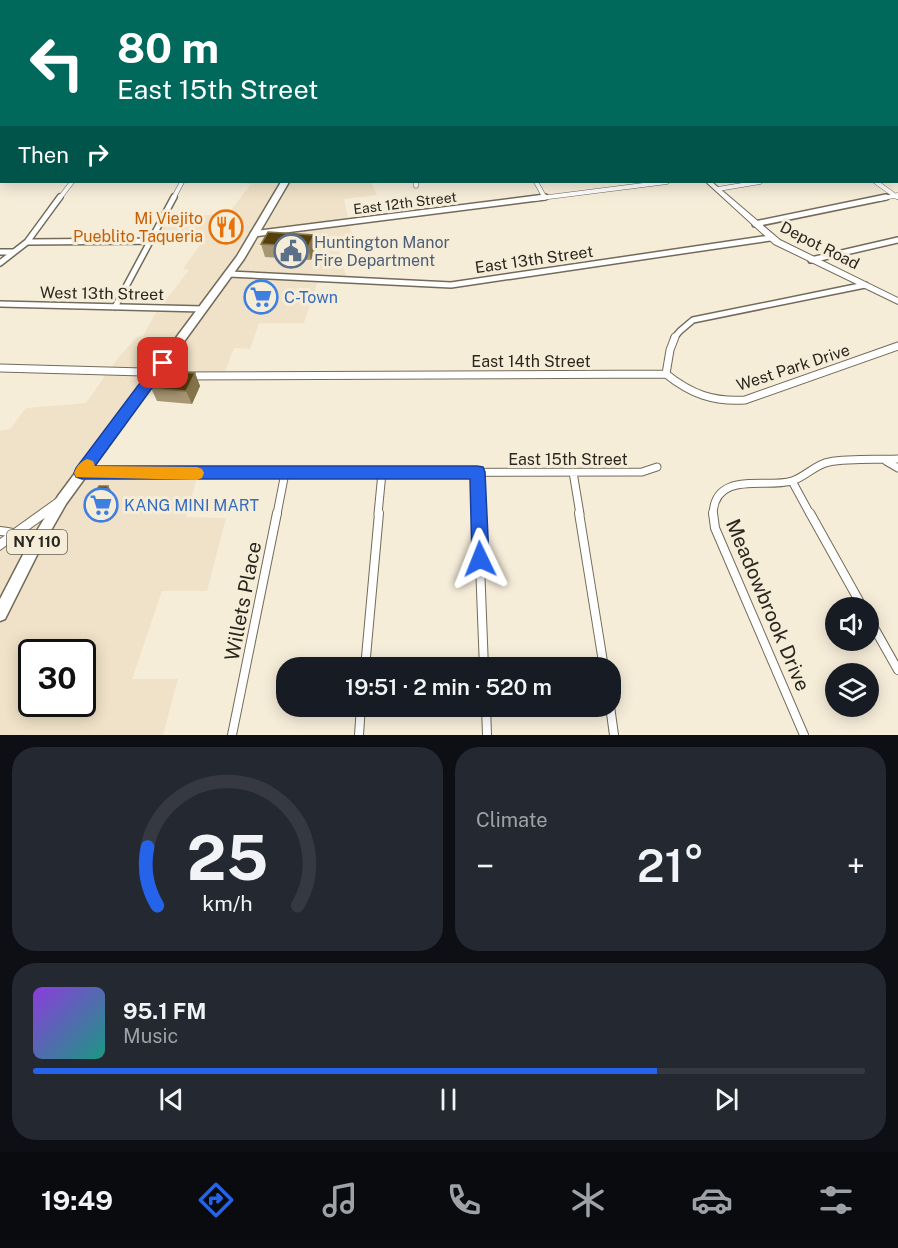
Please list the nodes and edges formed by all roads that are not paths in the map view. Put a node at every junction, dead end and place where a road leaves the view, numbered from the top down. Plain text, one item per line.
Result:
1 (71, 183) edge
2 (181, 183) edge
3 (284, 183) edge
4 (537, 183) edge
5 (659, 183) edge
6 (710, 183) edge
7 (754, 183) edge
8 (878, 183) edge
9 (718, 189) junction
10 (897, 196) edge
11 (546, 198) junction
12 (755, 224) junction
13 (253, 234) junction
14 (770, 238) junction
15 (898, 240) edge
16 (150, 241) junction
17 (27, 242) junction
18 (0, 252) edge
19 (14, 252) junction
20 (810, 260) junction
21 (0, 263) edge
22 (229, 274) junction
23 (865, 285) junction
24 (895, 298) edge
25 (0, 304) edge
26 (115, 307) junction
27 (203, 309) junction
28 (898, 346) edge
29 (0, 368) edge
30 (155, 374) junction
31 (666, 374) junction
32 (898, 459) edge
33 (886, 461) junction
34 (657, 467) dead end
35 (898, 468) edge
36 (477, 472) junction
37 (573, 472) junction
38 (82, 473) junction
39 (285, 473) junction
40 (382, 473) junction
41 (792, 482) junction
42 (62, 500) junction
43 (0, 531) edge
44 (15, 534) junction
45 (0, 545) edge
46 (32, 551) junction
47 (857, 597) edge
48 (0, 614) edge
49 (879, 636) edge
50 (365, 657) edge
51 (484, 657) edge
52 (602, 657) edge
53 (898, 670) edge
54 (360, 717) edge
55 (486, 717) edge
56 (612, 717) edge
57 (232, 735) edge
58 (358, 735) edge
59 (487, 735) edge
60 (614, 735) edge
61 (804, 735) edge

1 - 17 street
2 - 16 street
3 - 13 main road, NY 110
4 - 11 street
5 - 11 street, East 12th Street
6 - 9 street, Depot Road
7 - 9 street
8 - 10 street
9 - 12 street, Depot Road
10 - 12 street
11 - 13 street, East 12th Street
12 - 14 street, Depot Road
13 - 22 main road, NY 110
14 - 20 street, Depot Road
14 - 22 street, East 13th Street
15 - 20 street
16 - 17 street
16 - 26 street
17 - 19 street
18 - 19 street
19 - 21 street
20 - 23 street, Depot Road
22 - 27 main road, NY 110
23 - 24 street, Depot Road
23 - 31 street
25 - 26 street, West 13th Street
26 - 27 street, West 13th Street
27 - 30 main road, NY 110
28 - 31 street, West Park Drive
29 - 30 street, East 14th Street
30 - 31 street, East 14th Street
30 - 38 main road, NY 110
32 - 33 street, Meadowbrook Drive
33 - 35 street
33 - 41 street, Meadowbrook Drive
34 - 37 street, East 15th Street
36 - 37 street, East 15th Street
36 - 40 street, East 15th Street
36 - 51 street
37 - 52 street
38 - 39 street, East 15th Street
38 - 42 main road, NY 110
39 - 40 street, East 15th Street
39 - 57 street, Willets Place
40 - 50 street
41 - 47 street
41 - 61 street, Meadowbrook Drive
42 - 44 street
42 - 46 main road, NY 110
43 - 44 street
44 - 45 street
44 - 46 street
46 - 48 main road, NY 110
49 - 53 street
54 - 58 street
55 - 59 street
56 - 60 street

